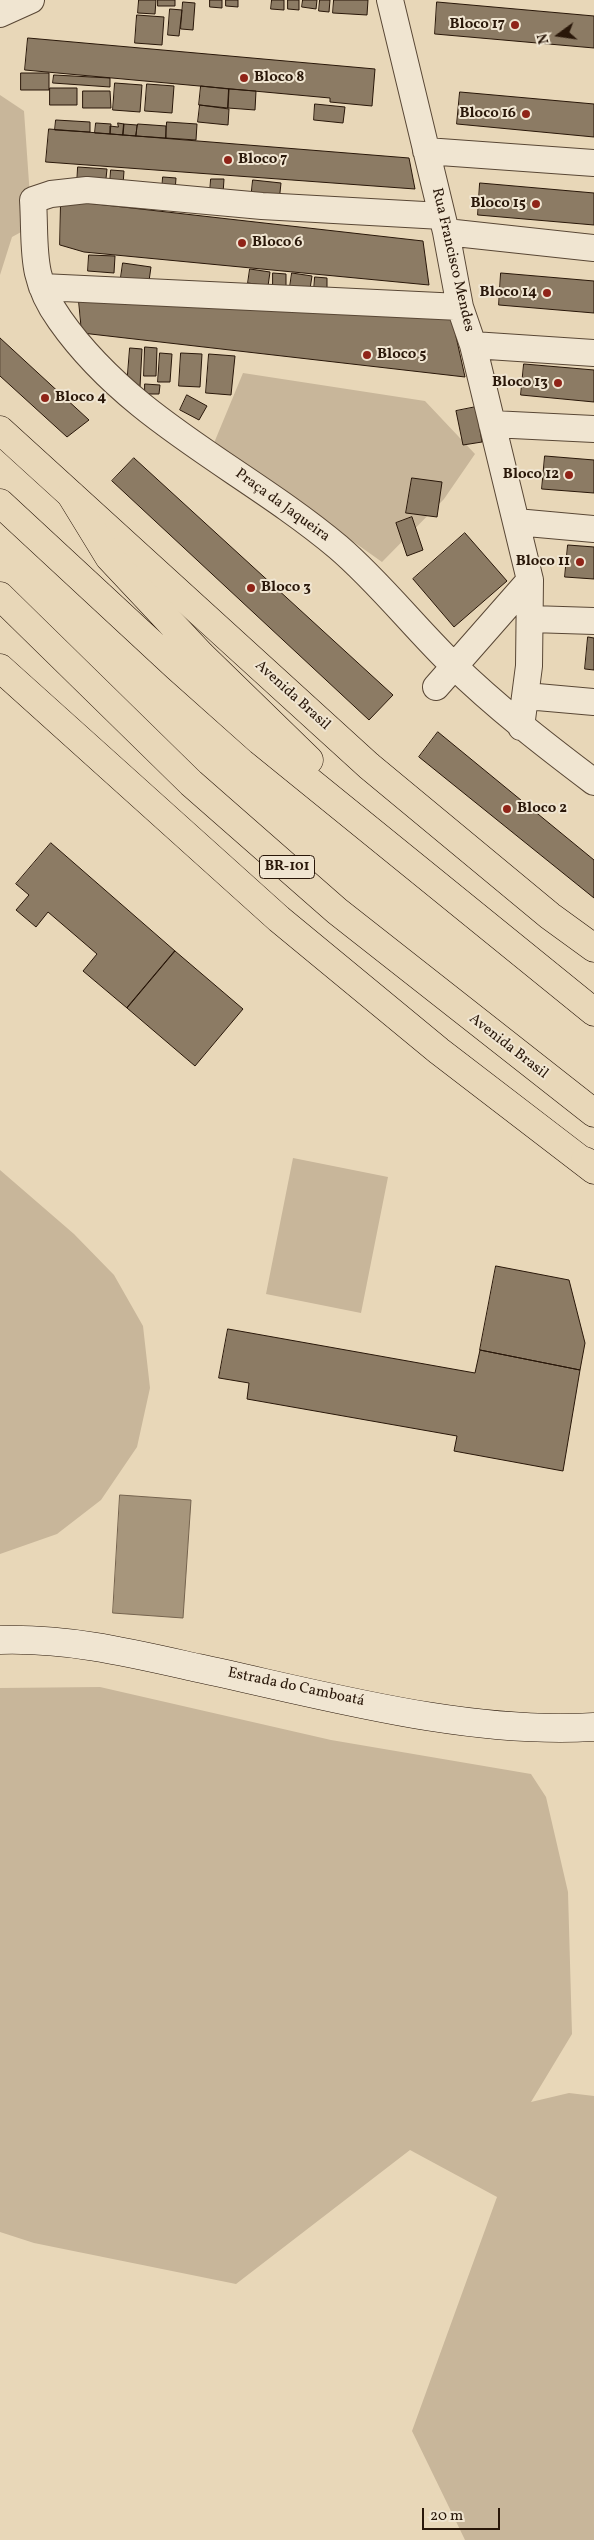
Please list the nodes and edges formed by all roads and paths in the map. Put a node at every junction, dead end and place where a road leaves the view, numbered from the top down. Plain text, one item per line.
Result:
1 (31, 0) edge
2 (390, 0) edge
3 (0, 14) edge
4 (426, 151) junction
5 (594, 163) edge
6 (444, 224) junction
7 (594, 248) edge
8 (42, 287) junction
9 (460, 307) junction
10 (473, 345) junction
11 (594, 353) edge
12 (492, 424) junction
13 (594, 429) edge
14 (0, 430) edge
15 (71, 495) junction
16 (0, 503) edge
17 (516, 522) junction
18 (594, 528) edge
19 (530, 580) junction
20 (0, 596) edge
21 (531, 619) junction
22 (594, 621) edge
23 (454, 666) junction
24 (0, 668) edge
25 (436, 687) dead end
26 (526, 696) junction
27 (594, 702) edge
28 (521, 727) junction
29 (594, 782) edge
30 (428, 877) junction
31 (594, 948) edge
32 (594, 1012) edge
33 (594, 1113) edge
34 (591, 1166) edge
35 (0, 1640) edge
36 (594, 1727) edge

1 - 3 street
2 - 4 street, Rua Francisco Mendes
4 - 5 street
4 - 6 street, Rua Francisco Mendes
6 - 7 street
6 - 8 street, Praça da Jaqueira
6 - 9 street, Rua Francisco Mendes
8 - 9 street
8 - 23 street, Praça da Jaqueira
9 - 10 street, Rua Francisco Mendes
10 - 11 street
10 - 12 street, Rua Francisco Mendes
12 - 13 street
12 - 17 street, Rua Francisco Mendes
14 - 15 main road, Avenida Brasil
15 - 30 main road
15 - 31 main road, Avenida Brasil
16 - 30 main road
17 - 18 street
17 - 19 street, Rua Francisco Mendes
19 - 21 street, Rua Francisco Mendes
19 - 23 street
20 - 33 main road, Avenida Brasil / BR-101
21 - 22 street
21 - 26 street, Rua Francisco Mendes
23 - 25 street
23 - 28 street, Praça da Jaqueira
24 - 34 main road
26 - 27 street
26 - 28 street, Rua Francisco Mendes
28 - 29 street, Praça da Jaqueira
30 - 32 main road
35 - 36 main road, Estrada do Camboatá

